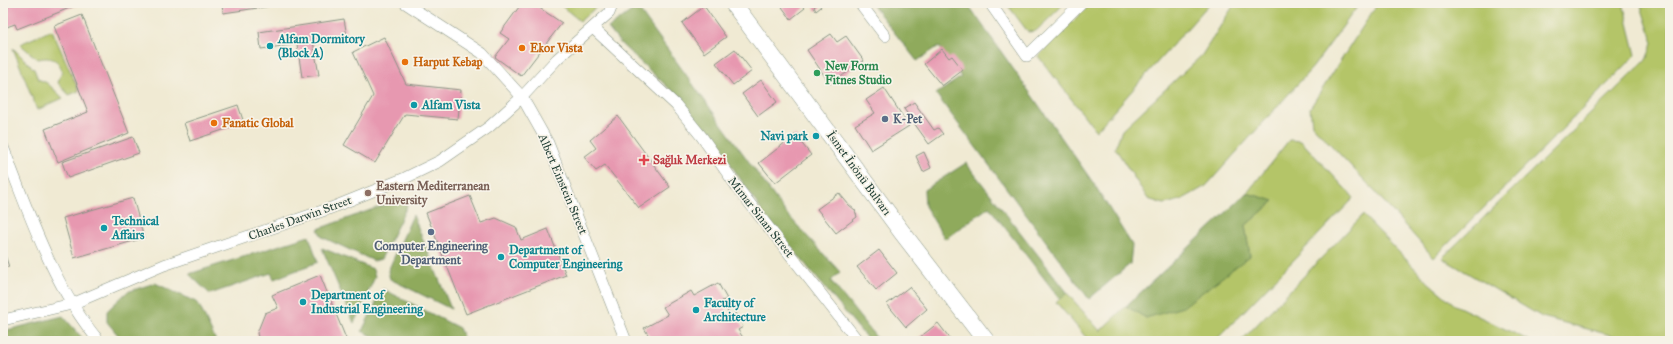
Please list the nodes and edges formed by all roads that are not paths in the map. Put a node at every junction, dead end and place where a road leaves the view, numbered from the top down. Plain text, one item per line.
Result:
1 (405, 3) edge
2 (735, 3) edge
3 (860, 3) edge
4 (990, 3) edge
5 (1081, 3) edge
6 (611, 8) edge
7 (594, 28) junction
8 (885, 36) dead end
9 (522, 97) junction
10 (3, 147) edge
11 (72, 304) junction
12 (3, 320) edge
13 (100, 341) edge
14 (626, 341) edge
15 (858, 341) edge
16 (986, 341) edge

1 - 9 street, Albert Einstein Street
2 - 16 main road, İsmet İnönü Bulvarı
3 - 8 street
4 - 5 street
6 - 7 street, Charles Darwin Street
7 - 9 street, Charles Darwin Street
7 - 15 street, Mimar Sinan Street
9 - 11 street, Charles Darwin Street
9 - 14 street, Albert Einstein Street
10 - 11 street
11 - 12 street, Charles Darwin Street
11 - 13 street

